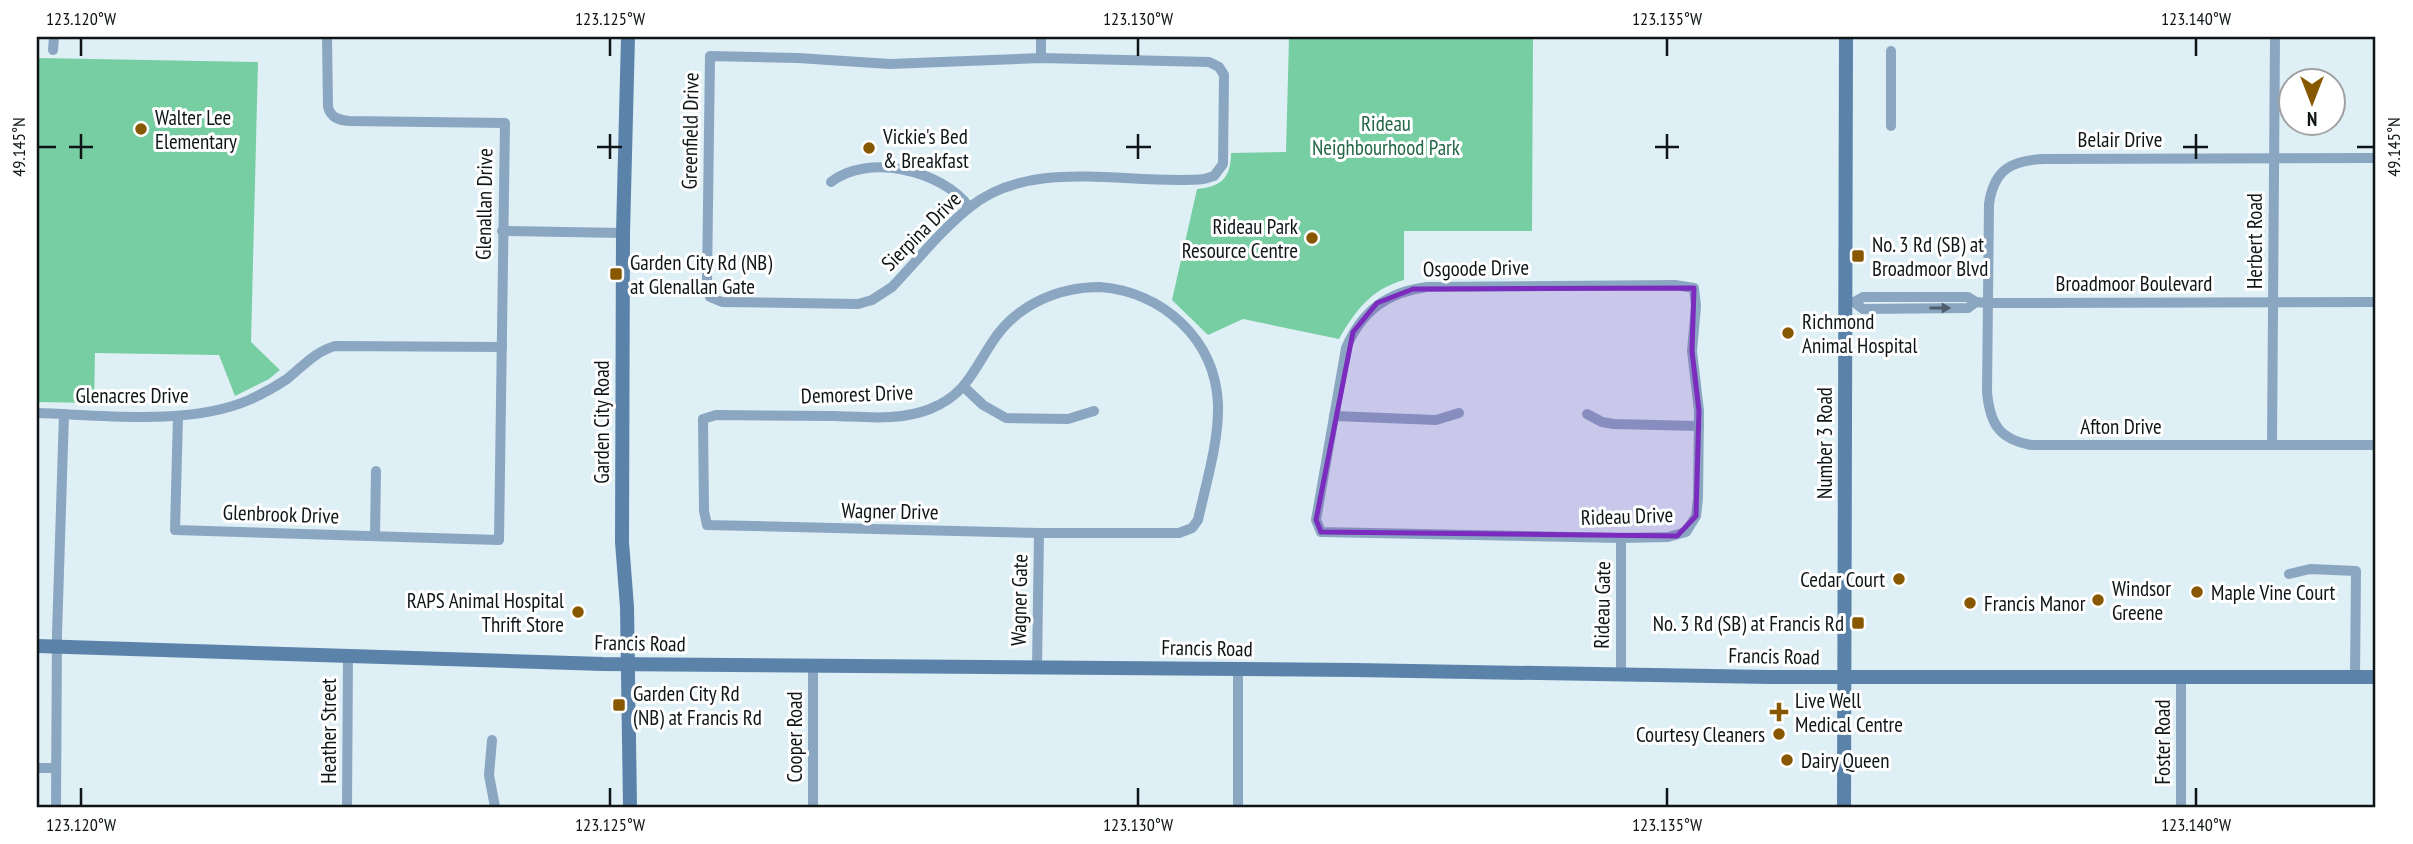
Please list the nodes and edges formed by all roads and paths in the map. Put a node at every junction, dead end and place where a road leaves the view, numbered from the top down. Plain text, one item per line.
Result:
1 (54, 37) edge
2 (327, 37) edge
3 (628, 37) edge
4 (1041, 37) edge
5 (1846, 37) edge
6 (2275, 37) edge
7 (53, 50) dead end
8 (1891, 51) dead end
9 (1041, 58) junction
10 (1219, 67) joint
11 (1891, 126) dead end
12 (2274, 158) junction
13 (2376, 158) edge
14 (831, 182) dead end
15 (969, 207) junction
16 (502, 231) junction
17 (623, 233) junction
18 (1694, 288) joint
19 (710, 298) joint
20 (1850, 302) junction
21 (2273, 302) junction
22 (2376, 302) edge
23 (1988, 303) junction
24 (502, 347) junction
25 (964, 387) junction
26 (1094, 411) dead end
27 (37, 413) edge
28 (1459, 413) dead end
29 (64, 414) junction
30 (1587, 414) dead end
31 (716, 415) joint
32 (178, 416) junction
33 (1334, 416) junction
34 (1699, 426) junction
35 (2376, 444) edge
36 (2272, 445) junction
37 (376, 471) dead end
38 (1192, 528) joint
39 (1321, 532) joint
40 (1039, 533) junction
41 (375, 536) junction
42 (1622, 538) junction
43 (499, 540) joint
44 (2289, 574) dead end
45 (37, 646) edge
46 (57, 646) junction
47 (348, 655) junction
48 (627, 664) junction
49 (813, 666) junction
50 (1037, 667) junction
51 (1238, 669) junction
52 (1621, 674) junction
53 (2181, 677) junction
54 (2355, 677) junction
55 (2376, 677) edge
56 (1845, 678) junction
57 (492, 740) dead end
58 (37, 768) edge
59 (56, 768) junction
60 (56, 807) edge
61 (347, 807) edge
62 (495, 807) edge
63 (630, 807) edge
64 (813, 807) edge
65 (1238, 807) edge
66 (1844, 807) edge
67 (2181, 807) edge

1 - 7 street
2 - 16 street, Glenallan Drive
3 - 17 street, Garden City Road
4 - 9 street
5 - 20 street, Number 3 Road
6 - 12 street, Herbert Road
8 - 11 street
9 - 10 street, Greenfield Drive
9 - 19 street, Greenfield Drive
10 - 15 street, Sierpina Drive
12 - 13 street, Belair Drive
12 - 21 street, Herbert Road
12 - 23 street, Belair Drive
14 - 15 street
15 - 19 street, Sierpina Drive
16 - 17 street
16 - 24 street, Glenallan Drive
17 - 48 street, Garden City Road
18 - 33 street, Osgoode Drive
18 - 34 street, Rideau Drive
20 - 23 street, Broadmoor Boulevard
20 - 56 street, Number 3 Road
21 - 22 street, Broadmoor Boulevard
21 - 23 street, Broadmoor Boulevard
21 - 36 street, Herbert Road
23 - 36 street, Afton Drive
24 - 32 street, Glenacres Drive
24 - 43 street, Glenallan Drive
25 - 26 street
25 - 31 street, Demorest Drive
25 - 38 street, Demorest Drive
27 - 29 street, Glenacres Drive
28 - 33 street
29 - 32 street, Glenacres Drive
29 - 46 street
30 - 34 street
31 - 40 street, Wagner Drive
32 - 41 street, Glenbrook Drive
33 - 39 street, Osgoode Drive
34 - 42 street, Rideau Drive
35 - 36 street, Afton Drive
37 - 41 street
38 - 40 street, Wagner Drive
39 - 42 street, Rideau Drive
40 - 50 street, Wagner Gate
41 - 43 street, Glenbrook Drive
42 - 52 street, Rideau Gate
44 - 54 street
45 - 46 street, Francis Road
46 - 47 street, Francis Road
46 - 59 street
47 - 48 street, Francis Road
47 - 61 street, Heather Street
48 - 49 street, Francis Road
48 - 63 street, Garden City Road
49 - 50 street, Francis Road
49 - 64 street, Cooper Road
50 - 51 street, Francis Road
51 - 52 street, Francis Road
51 - 65 street
52 - 56 street, Francis Road
53 - 54 street, Francis Road
53 - 56 street, Francis Road
53 - 67 street, Foster Road
54 - 55 street, Francis Road
56 - 66 street, Number 3 Road
57 - 62 street
58 - 59 street
59 - 60 street

